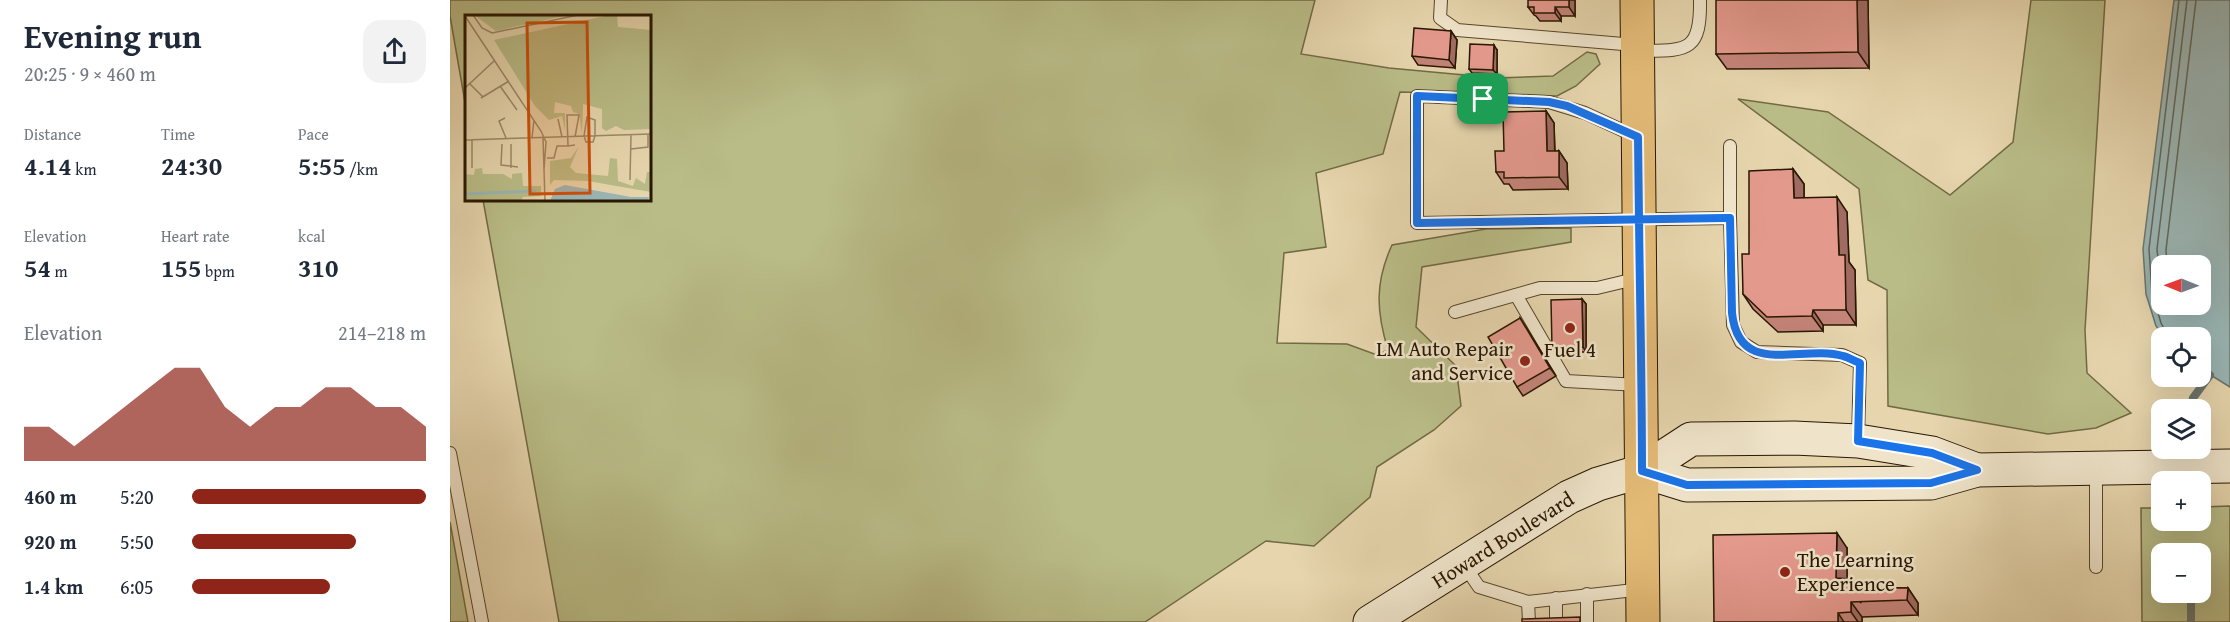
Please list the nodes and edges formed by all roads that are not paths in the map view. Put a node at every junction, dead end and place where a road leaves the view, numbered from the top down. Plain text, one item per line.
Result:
1 (1441, 0) edge
2 (1637, 0) edge
3 (1700, 0) edge
4 (1637, 48) junction
5 (1638, 137) junction
6 (1730, 146) dead end
7 (1730, 218) junction
8 (1639, 219) junction
9 (1640, 277) junction
10 (1516, 295) junction
11 (1455, 312) dead end
12 (1642, 385) junction
13 (1858, 441) junction
14 (450, 453) edge
15 (2230, 466) edge
16 (2096, 468) junction
17 (1977, 470) junction
18 (1642, 471) junction
19 (1464, 564) junction
20 (2096, 567) dead end
21 (1643, 589) junction
22 (1587, 594) junction
23 (1556, 598) junction
24 (1528, 602) junction
25 (482, 622) edge
26 (1370, 622) edge
27 (1528, 622) edge
28 (1556, 622) edge
29 (1587, 622) edge
30 (1643, 622) edge

1 - 4 lane
2 - 4 main road
3 - 4 lane
4 - 5 main road
5 - 8 main road
5 - 8 lane
6 - 7 lane
7 - 8 lane
7 - 13 lane
8 - 9 main road
9 - 10 lane
9 - 12 main road
10 - 11 lane
10 - 12 lane
12 - 18 main road
13 - 17 main road, Howard Boulevard
13 - 18 main road, Howard Boulevard
14 - 25 lane
15 - 16 main road
16 - 17 main road
16 - 20 lane
17 - 18 main road
18 - 19 main road, Howard Boulevard
18 - 21 main road
19 - 24 lane
19 - 26 main road, Howard Boulevard
21 - 22 lane
21 - 30 main road
22 - 23 lane
22 - 29 lane
23 - 24 lane
23 - 28 lane
24 - 27 lane

